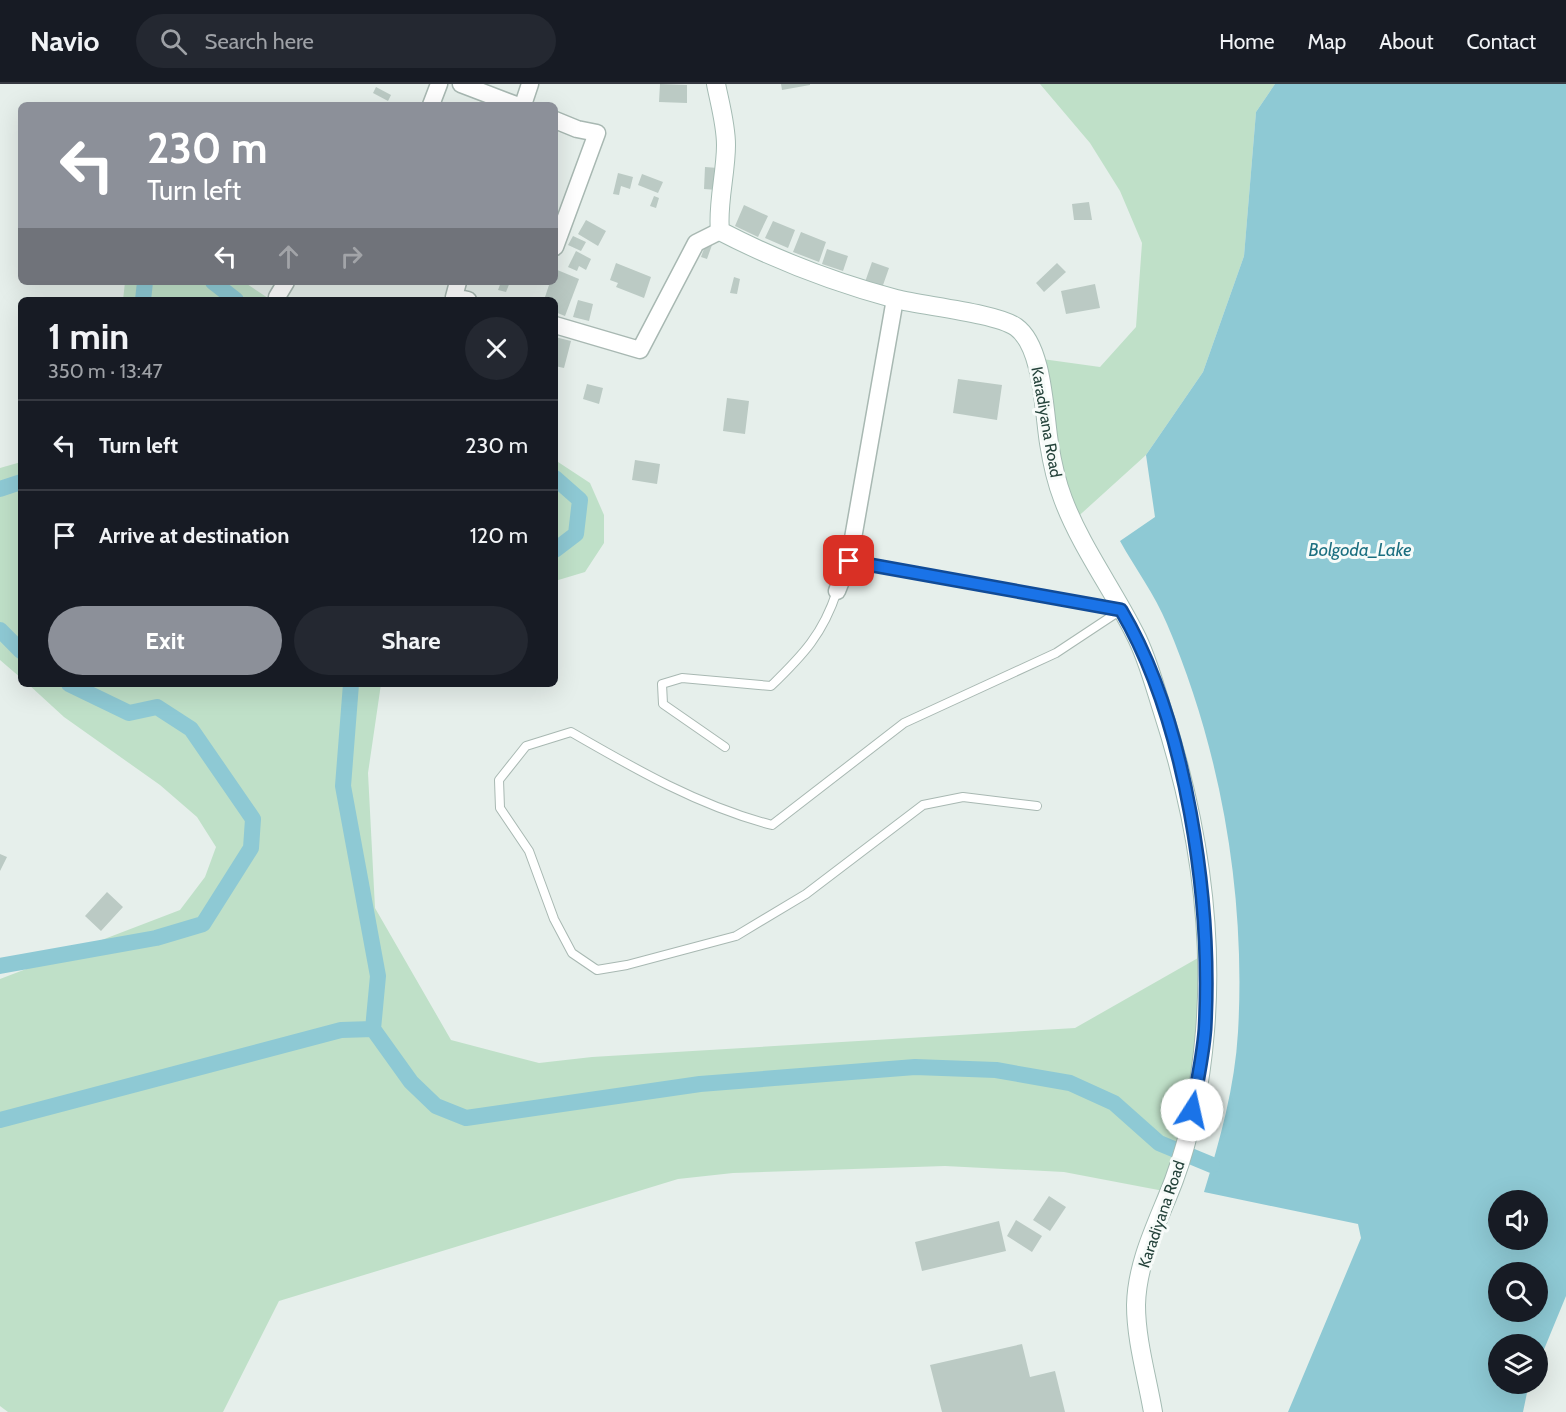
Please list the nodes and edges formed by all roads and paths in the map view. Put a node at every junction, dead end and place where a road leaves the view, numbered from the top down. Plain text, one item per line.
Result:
1 (439, 84) edge
2 (461, 84) edge
3 (530, 84) edge
4 (716, 84) edge
5 (432, 102) edge
6 (508, 102) edge
7 (524, 102) edge
8 (558, 121) edge
9 (720, 231) junction
10 (558, 239) edge
11 (284, 285) edge
12 (277, 297) dead end
13 (895, 299) junction
14 (558, 326) edge
15 (849, 561) junction
16 (837, 591) joint
17 (1121, 610) junction
18 (725, 747) dead end
19 (1037, 806) dead end
20 (1153, 1412) edge

1 - 5 street
2 - 6 street
3 - 7 street
4 - 9 street
8 - 10 street
9 - 13 street, Karadiyana Road
9 - 14 street
11 - 12 street
13 - 15 street
13 - 17 street, Karadiyana Road
15 - 16 street
15 - 17 lane
16 - 18 lane
17 - 19 lane
17 - 20 street, Karadiyana Road

